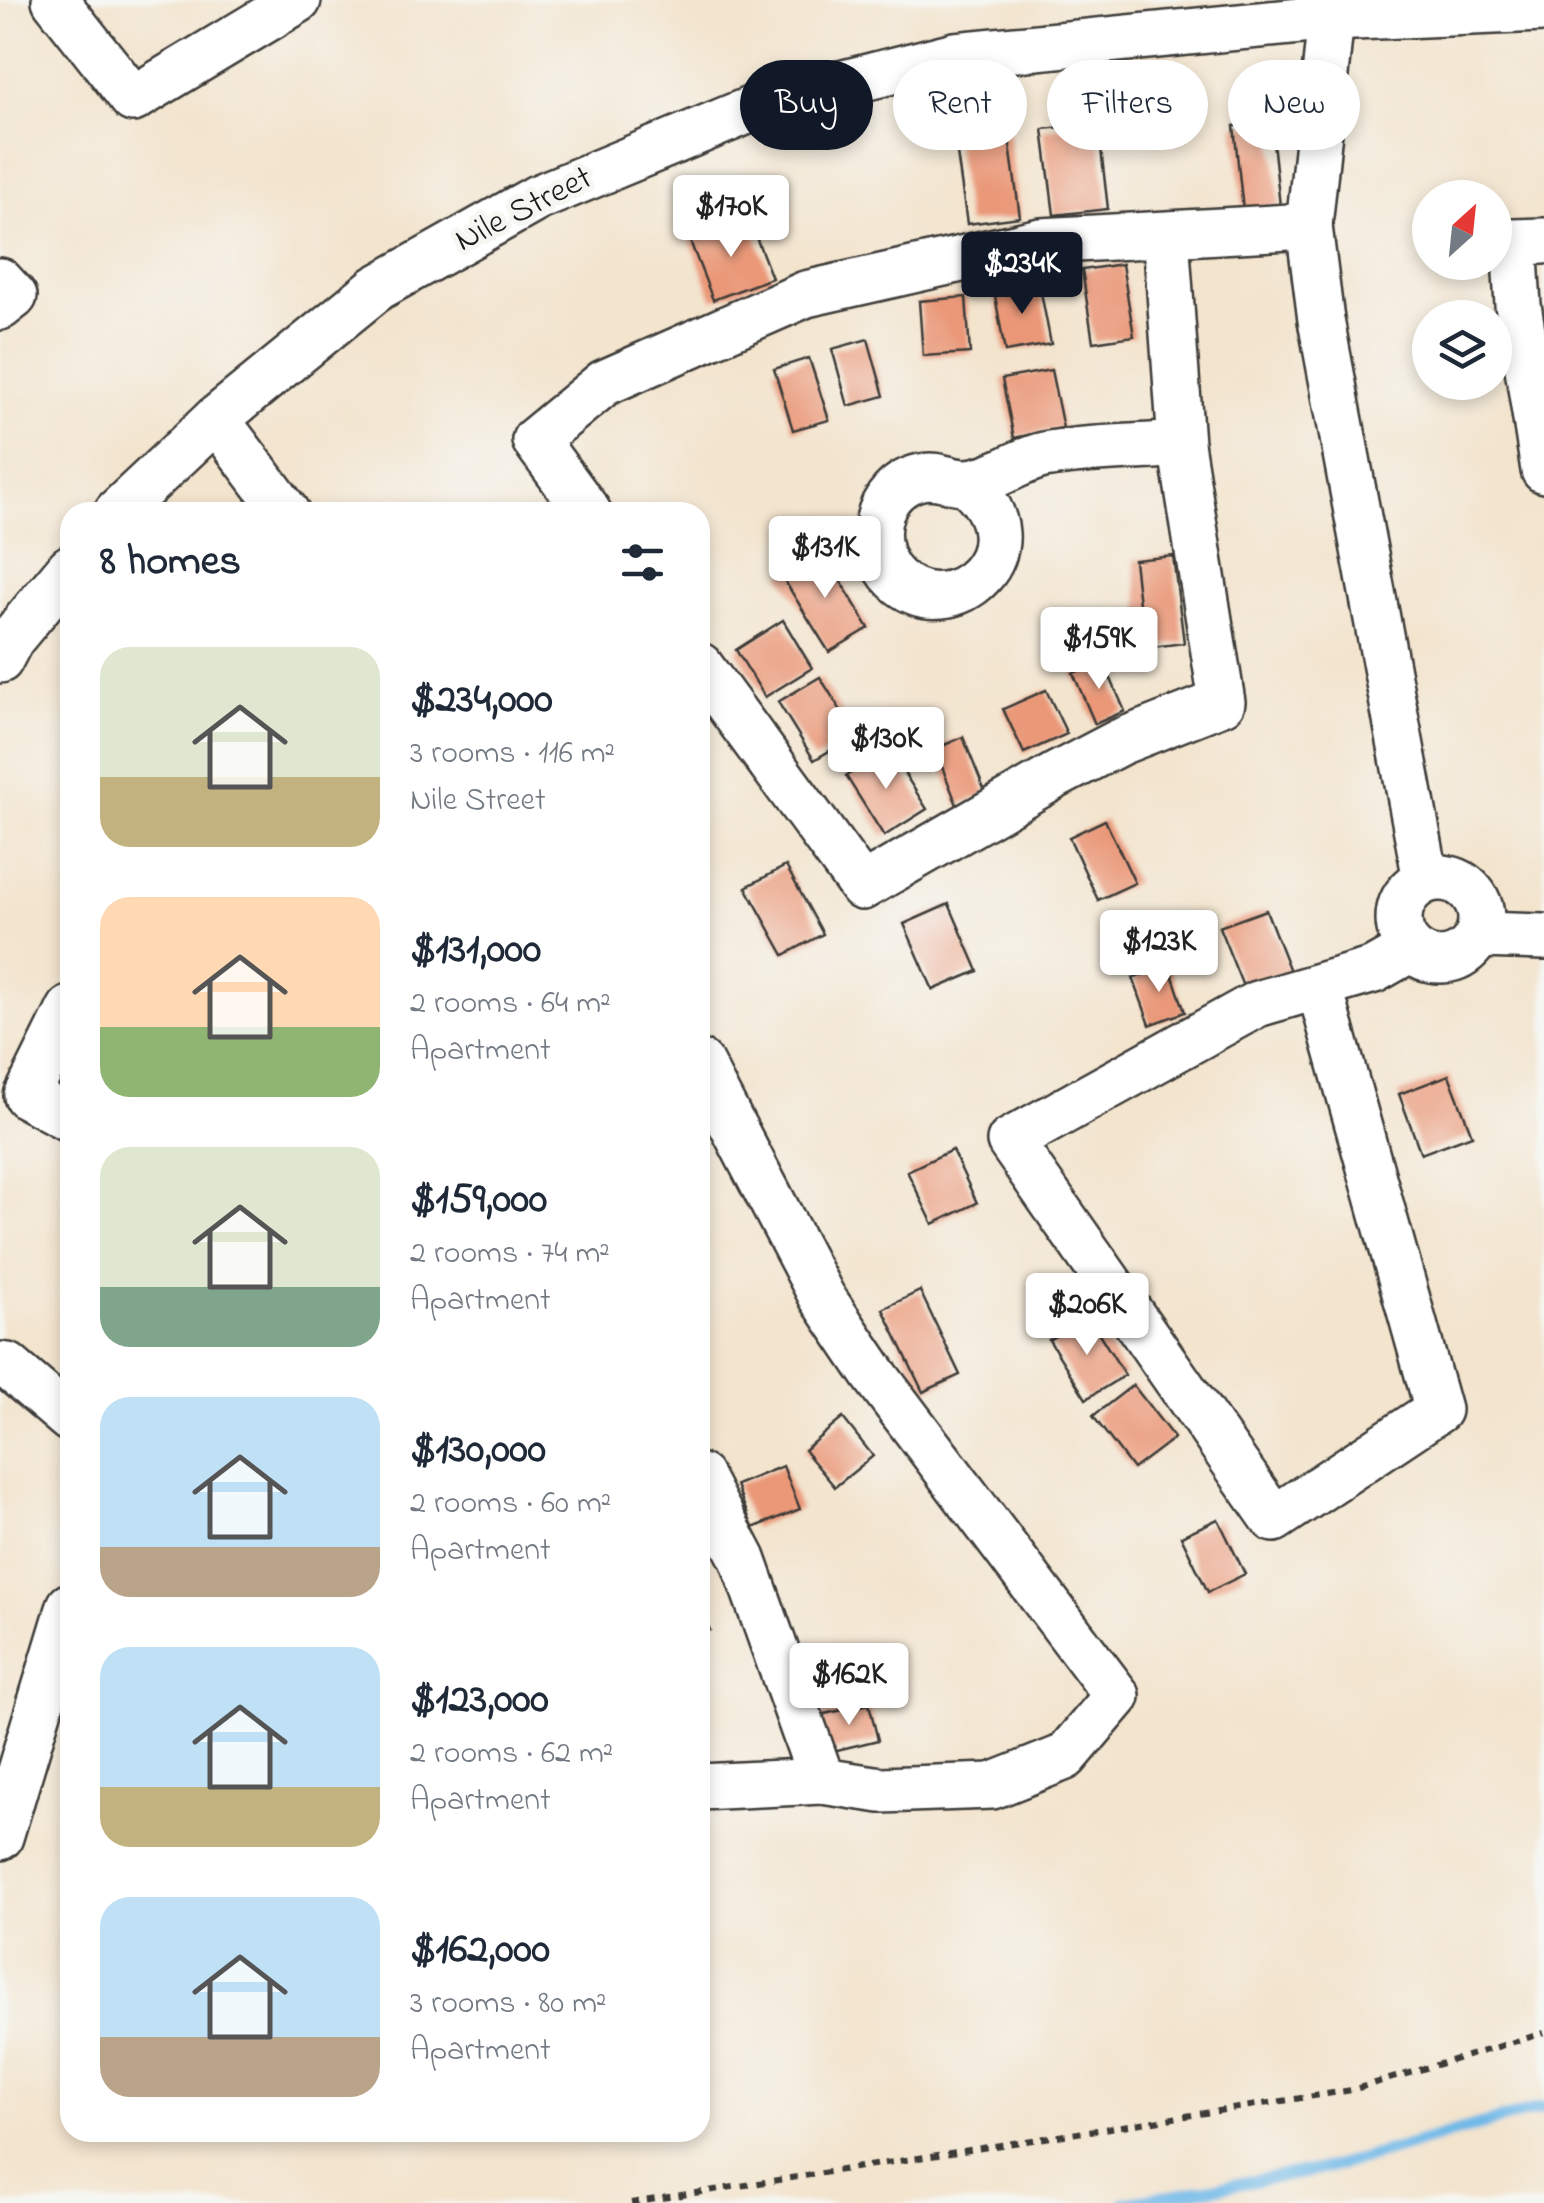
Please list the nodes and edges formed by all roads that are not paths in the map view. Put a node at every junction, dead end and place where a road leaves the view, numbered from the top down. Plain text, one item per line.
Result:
1 (55, 0) edge
2 (298, 0) edge
3 (1330, 9) edge
4 (1544, 9) edge
5 (1309, 226) junction
6 (1166, 236) junction
7 (1529, 242) edge
8 (0, 281) edge
9 (0, 308) edge
10 (216, 419) junction
11 (1181, 444) junction
12 (1544, 470) edge
13 (966, 482) dead end
14 (127, 502) edge
15 (278, 502) edge
16 (581, 502) edge
17 (60, 580) edge
18 (0, 660) edge
19 (710, 680) edge
20 (1426, 880) junction
21 (1478, 935) junction
22 (1544, 937) edge
23 (1411, 949) junction
24 (1320, 988) junction
25 (60, 1029) edge
26 (710, 1082) edge
27 (60, 1114) edge
28 (0, 1365) edge
29 (60, 1410) edge
30 (710, 1496) edge
31 (60, 1639) edge
32 (822, 1781) junction
33 (710, 1786) edge
34 (0, 1837) edge

1 - 2 street
3 - 4 street, Nile Street
3 - 5 street
3 - 10 street, Nile Street
5 - 6 street
5 - 20 street
6 - 11 street
6 - 16 street
7 - 12 street
8 - 9 street
10 - 14 street, Nile Street
10 - 15 street
11 - 13 street
11 - 19 street
17 - 18 street
20 - 21 street
20 - 23 street
21 - 22 street
21 - 23 street
23 - 24 street
24 - 24 street
25 - 27 street
26 - 32 street
28 - 29 street
30 - 32 street
31 - 34 street
32 - 33 street

